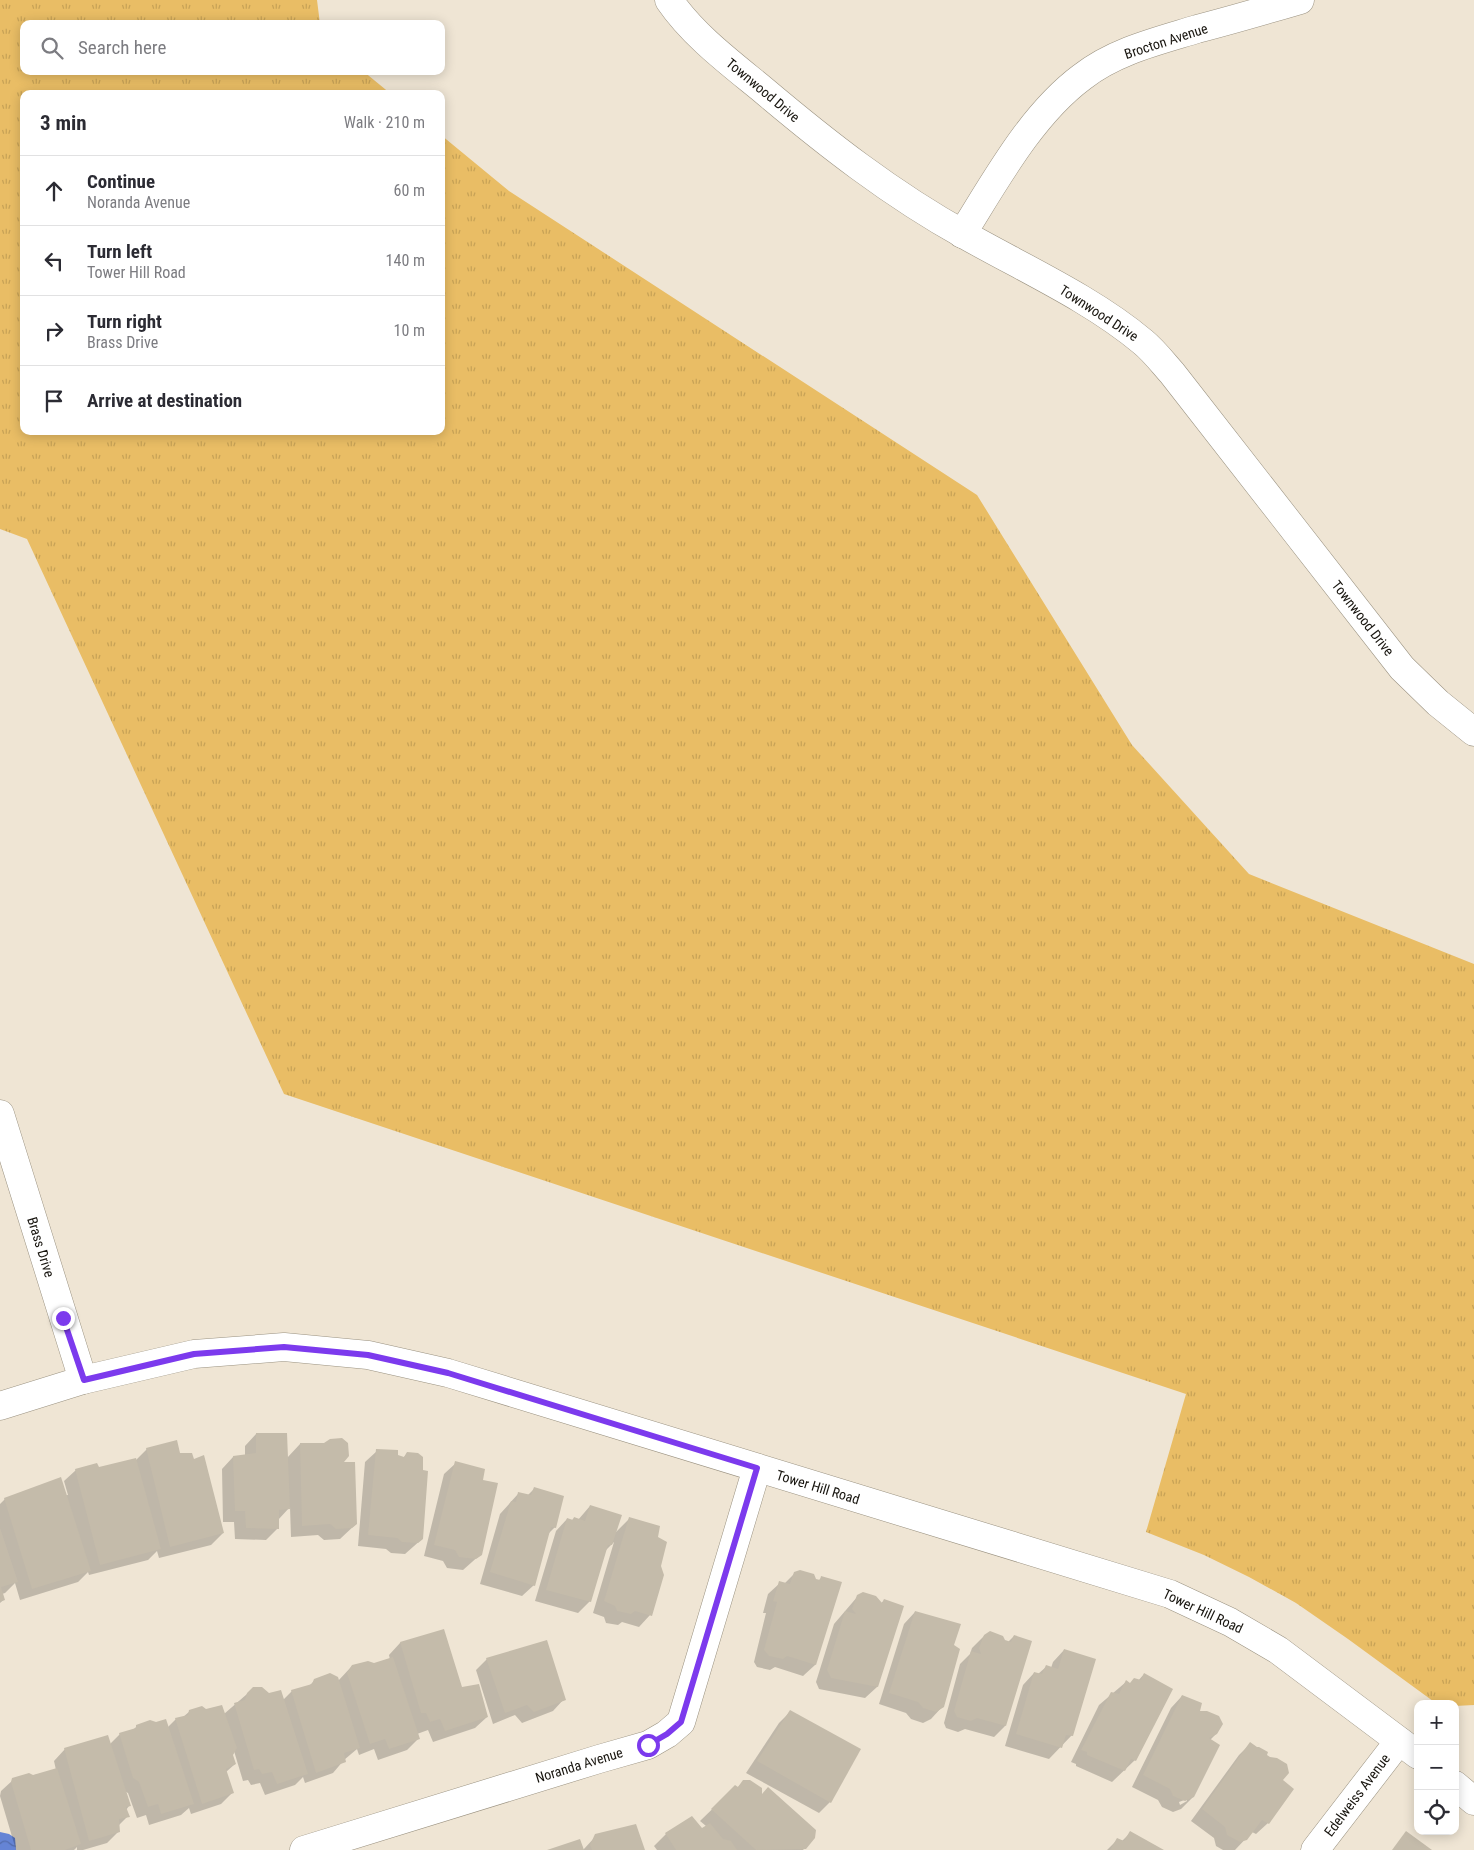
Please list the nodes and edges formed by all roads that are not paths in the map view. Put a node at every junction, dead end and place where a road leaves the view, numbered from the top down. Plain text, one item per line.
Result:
1 (669, 0) edge
2 (1300, 0) edge
3 (962, 234) junction
4 (1474, 732) edge
5 (0, 1114) edge
6 (84, 1380) junction
7 (0, 1406) edge
8 (757, 1468) junction
9 (1408, 1748) edge
10 (1459, 1788) edge
11 (1474, 1801) edge
12 (304, 1850) edge
13 (1315, 1850) edge

1 - 3 street, Townwood Drive
2 - 3 street, Brocton Avenue
3 - 4 street, Townwood Drive
5 - 6 street, Brass Drive
6 - 7 street, Tower Hill Road
6 - 8 street, Tower Hill Road
8 - 9 street, Tower Hill Road
8 - 12 street, Noranda Avenue
9 - 13 street, Edelweiss Avenue
10 - 11 street

